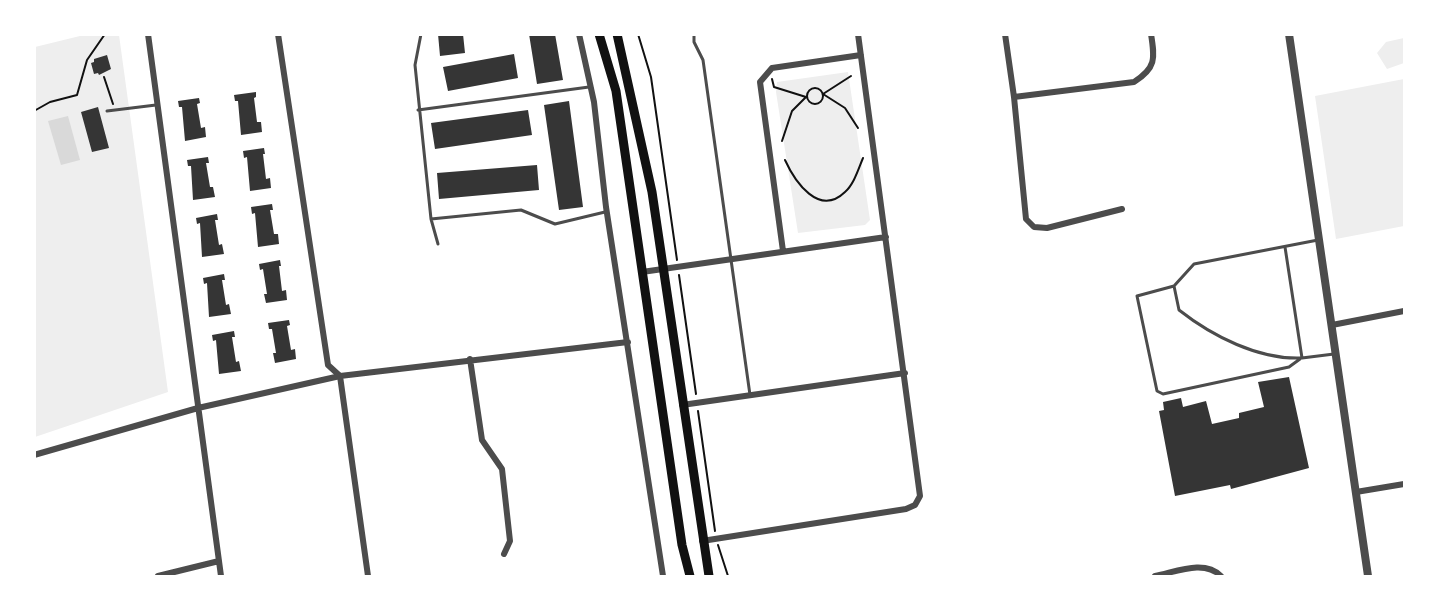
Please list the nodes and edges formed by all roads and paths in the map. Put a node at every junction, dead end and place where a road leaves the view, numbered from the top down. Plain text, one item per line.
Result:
1 (105, 34) edge
2 (148, 34) edge
3 (278, 34) edge
4 (421, 34) edge
5 (579, 34) edge
6 (599, 34) edge
7 (617, 34) edge
8 (638, 34) edge
9 (694, 34) edge
10 (858, 34) edge
11 (1005, 34) edge
12 (1151, 34) edge
13 (1289, 34) edge
14 (861, 55) junction
15 (851, 76) dead end
16 (104, 77) dead end
17 (772, 79) dead end
18 (591, 87) junction
19 (823, 94) junction
20 (806, 97) junction
21 (1014, 97) junction
22 (157, 105) junction
23 (115, 110) junction
24 (418, 110) junction
25 (34, 111) edge
26 (107, 111) dead end
27 (858, 128) dead end
28 (782, 141) dead end
29 (34, 153) edge
30 (863, 158) dead end
31 (785, 160) dead end
32 (34, 175) edge
33 (1122, 209) dead end
34 (607, 212) junction
35 (431, 219) junction
36 (886, 237) junction
37 (1320, 240) junction
38 (438, 244) dead end
39 (1285, 247) junction
40 (783, 251) junction
41 (677, 257) dead end
42 (731, 258) junction
43 (663, 269) junction
44 (642, 272) junction
45 (680, 276) dead end
46 (1174, 286) junction
47 (1404, 311) edge
48 (1332, 325) junction
49 (628, 342) junction
50 (1336, 353) junction
51 (1302, 358) junction
52 (470, 359) junction
53 (905, 373) junction
54 (340, 376) junction
55 (696, 393) dead end
56 (750, 395) junction
57 (682, 405) junction
58 (198, 408) junction
59 (698, 412) dead end
60 (34, 455) edge
61 (1404, 484) edge
62 (1356, 492) junction
63 (714, 528) dead end
64 (702, 542) junction
65 (718, 549) dead end
66 (504, 554) dead end
67 (219, 561) junction
68 (158, 576) edge
69 (221, 576) edge
70 (368, 576) edge
71 (663, 576) edge
72 (690, 576) edge
73 (709, 576) edge
74 (728, 576) edge
75 (1155, 576) edge
76 (1221, 576) edge
77 (1368, 576) edge

1 - 25 path
2 - 22 street
3 - 54 street
4 - 24 lane
5 - 18 street
6 - 44 main road
7 - 43 main road
8 - 41 path
9 - 42 lane
10 - 14 street
11 - 21 street
12 - 21 street
13 - 37 street
14 - 36 street
14 - 40 street
15 - 19 path
16 - 23 path
17 - 20 path
18 - 24 lane
18 - 34 street
19 - 20 path
19 - 20 path
19 - 27 path
20 - 28 path
21 - 33 street
22 - 23 lane
22 - 58 street
23 - 26 lane
24 - 35 lane
29 - 32 path
30 - 31 path
34 - 35 lane
34 - 49 street
35 - 38 lane
36 - 40 street
36 - 53 street
37 - 39 lane
37 - 48 street
39 - 46 lane
39 - 51 lane
40 - 42 street
42 - 43 street
42 - 56 lane
43 - 44 street
43 - 57 main road
44 - 72 main road
45 - 55 path
46 - 51 lane
46 - 51 lane
47 - 48 street
48 - 50 street
49 - 52 street
49 - 71 street
50 - 51 lane
50 - 62 street
52 - 54 street
52 - 66 street
53 - 56 street
53 - 64 street
54 - 58 street
54 - 70 street
56 - 57 street
57 - 64 main road
58 - 60 street
58 - 67 street
59 - 63 path
61 - 62 street
62 - 77 street
64 - 73 main road
65 - 74 path
67 - 68 street
67 - 69 street
75 - 76 street

